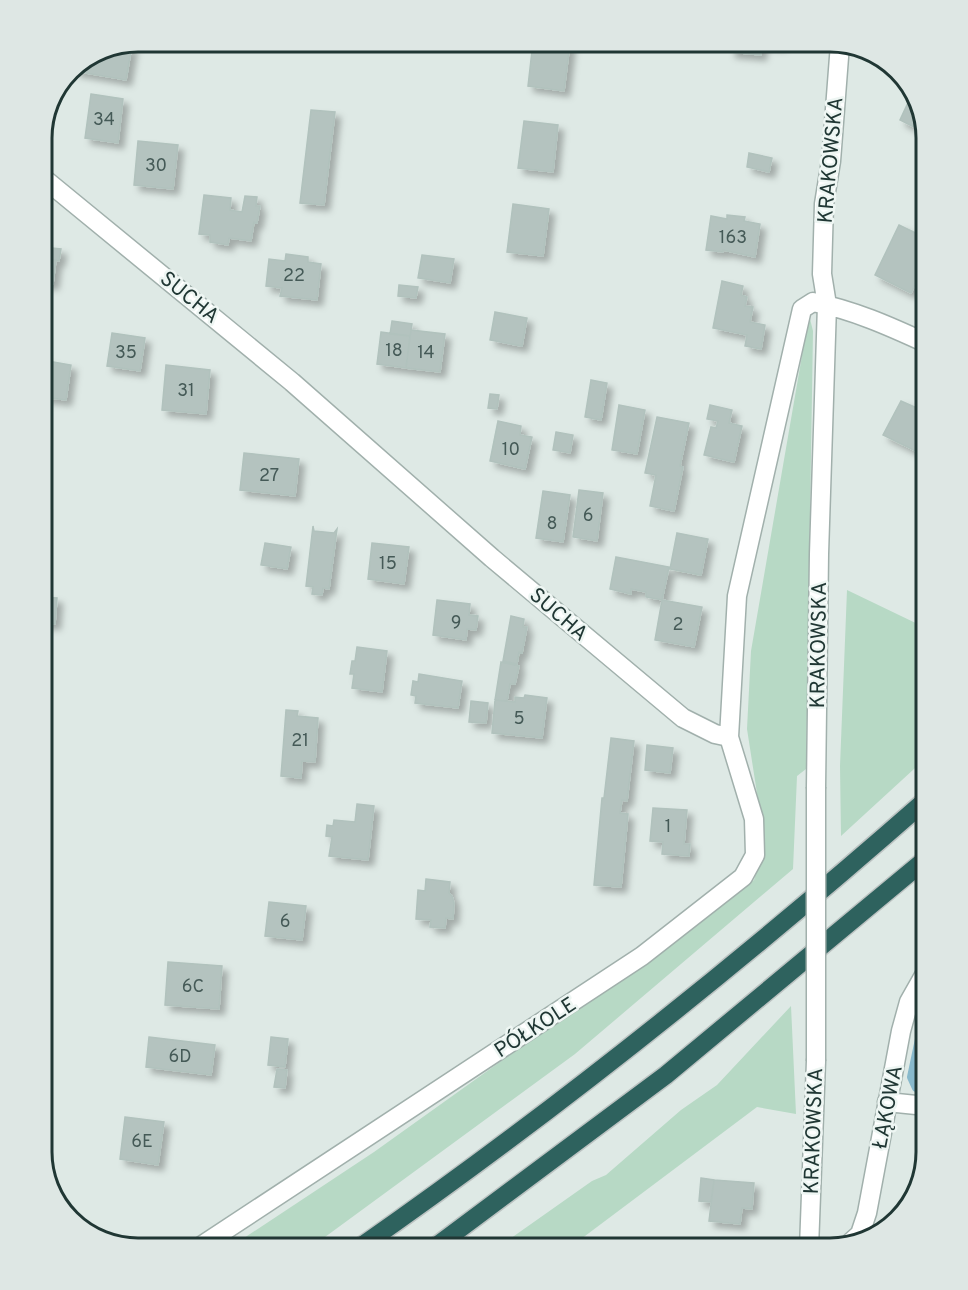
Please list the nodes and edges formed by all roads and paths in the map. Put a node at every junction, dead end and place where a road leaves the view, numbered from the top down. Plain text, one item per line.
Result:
1 (839, 54) edge
2 (53, 186) edge
3 (827, 305) junction
4 (916, 338) edge
5 (729, 738) junction
6 (916, 809) edge
7 (916, 867) edge
8 (916, 990) edge
9 (887, 1102) junction
10 (916, 1105) edge
11 (861, 1231) edge
12 (213, 1238) edge
13 (373, 1238) edge
14 (447, 1238) edge
15 (809, 1238) edge

1 - 3 street, KRAKOWSKA
2 - 5 street, SUCHA
3 - 4 street
3 - 5 street
3 - 15 street, KRAKOWSKA, bridge
5 - 12 street, PÓŁKOLE
6 - 13 highway
7 - 14 highway
8 - 9 street, ŁĄKOWA
9 - 10 street
9 - 11 street, ŁĄKOWA

